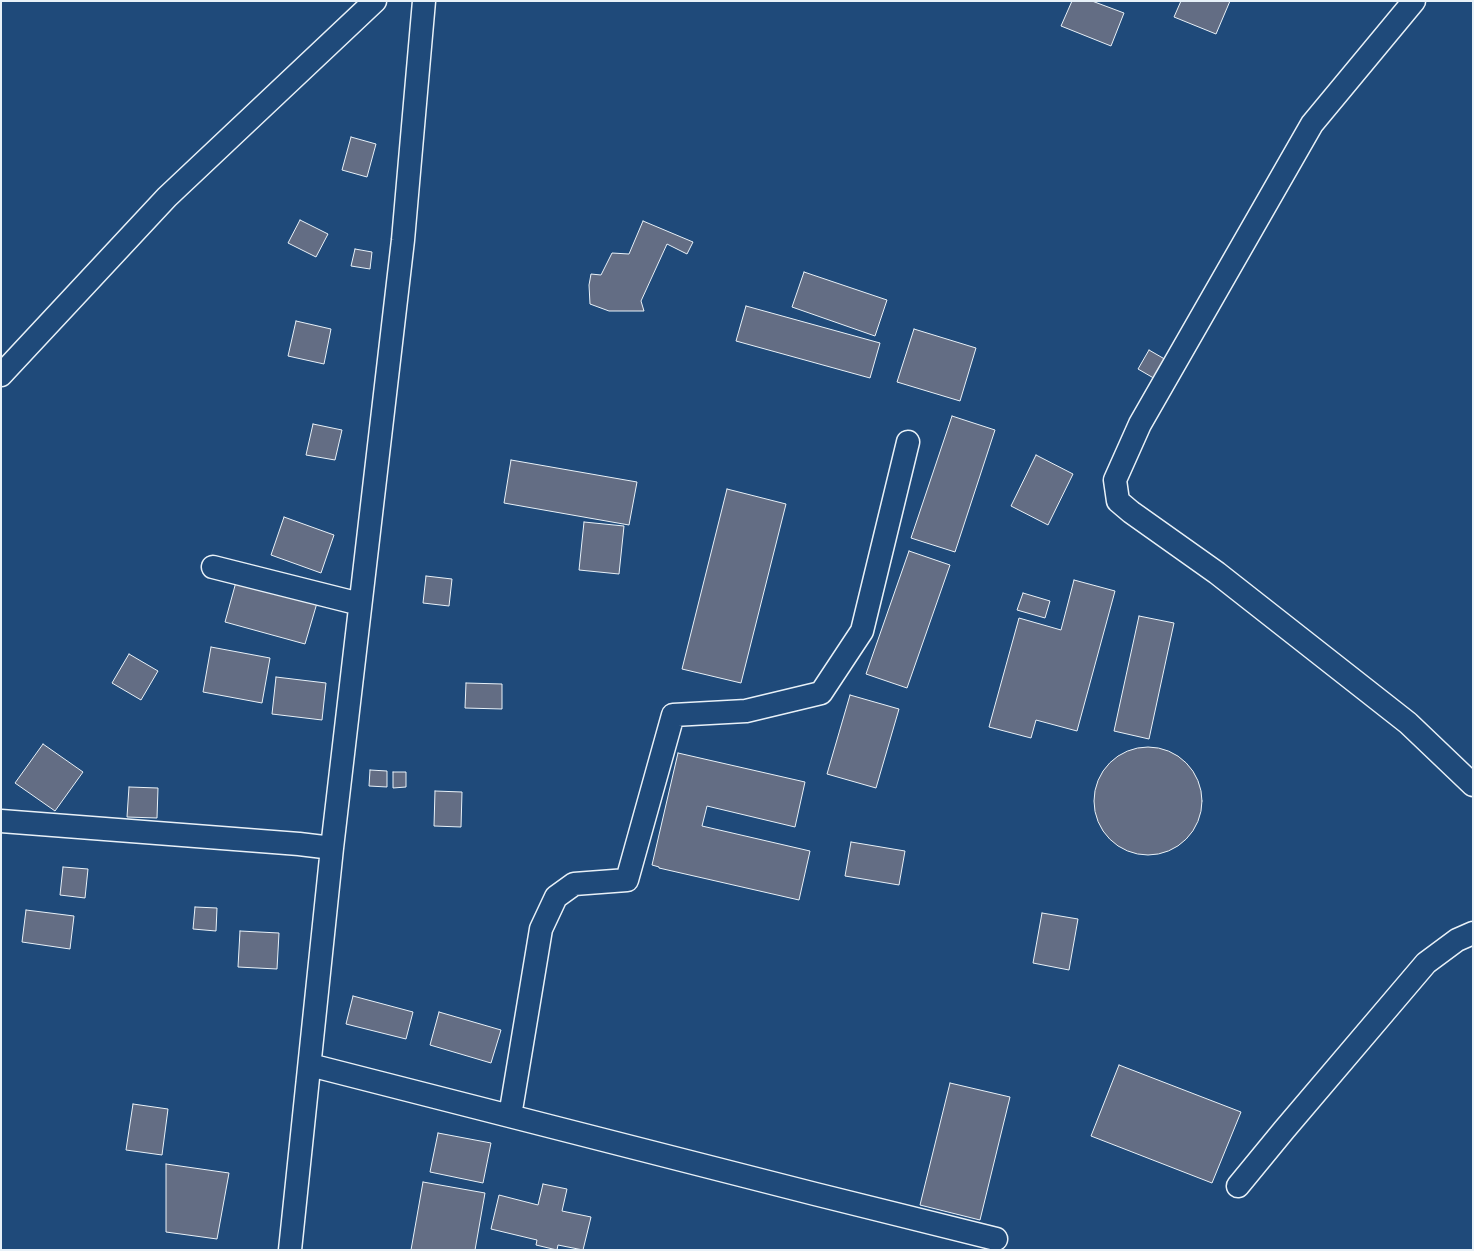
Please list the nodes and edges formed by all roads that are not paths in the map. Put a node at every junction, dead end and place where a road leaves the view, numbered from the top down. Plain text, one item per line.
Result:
1 (375, 1) edge
2 (424, 1) edge
3 (1414, 1) edge
4 (1, 375) edge
5 (908, 442) dead end
6 (212, 567) dead end
7 (360, 604) junction
8 (1473, 785) edge
9 (1, 821) edge
10 (332, 848) junction
11 (1473, 933) edge
12 (310, 1065) junction
13 (510, 1116) junction
14 (1238, 1186) dead end
15 (996, 1238) dead end
16 (290, 1250) edge

1 - 4 street
2 - 7 street
3 - 8 street
5 - 13 street
6 - 7 street
7 - 10 street
9 - 10 street
10 - 12 street
11 - 14 street
12 - 13 street
12 - 16 street
13 - 15 street

